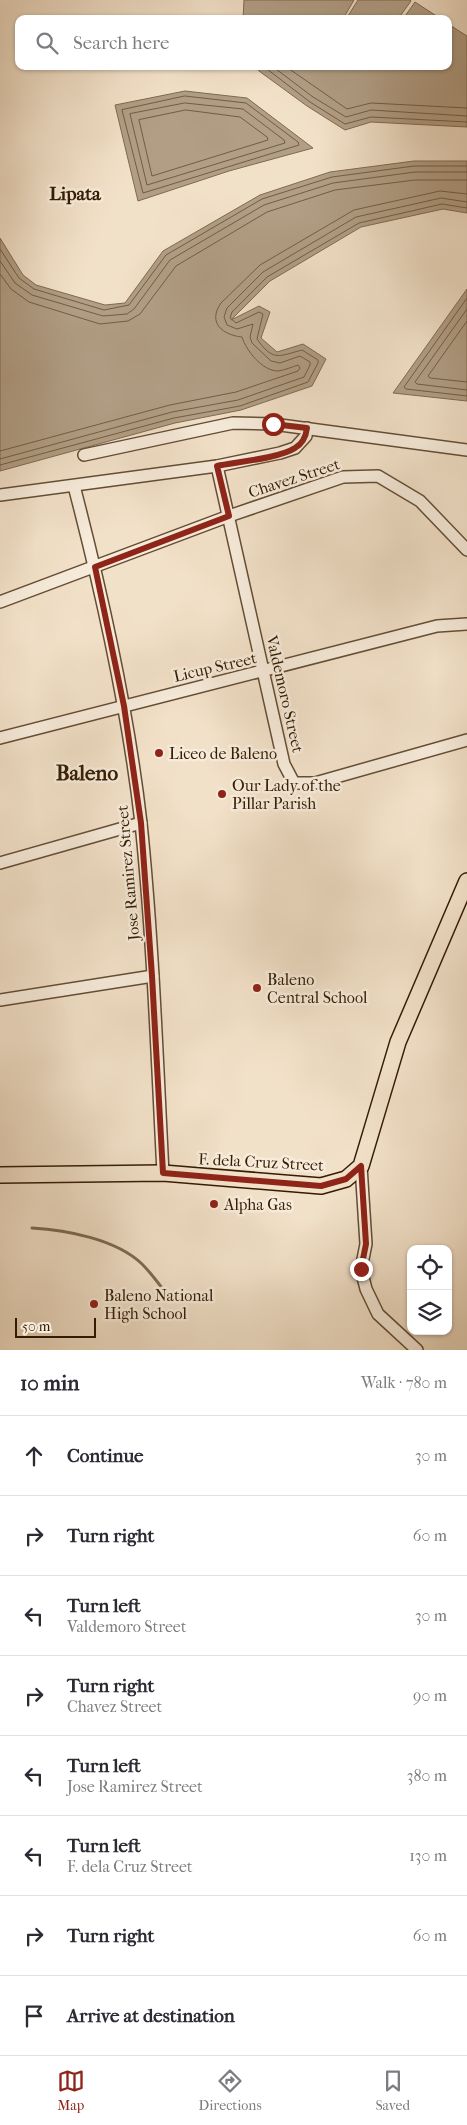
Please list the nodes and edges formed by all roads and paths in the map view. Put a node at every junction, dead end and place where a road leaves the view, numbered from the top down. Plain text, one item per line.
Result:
1 (307, 428) junction
2 (467, 450) edge
3 (84, 455) dead end
4 (217, 466) junction
5 (74, 486) junction
6 (0, 495) edge
7 (229, 516) junction
8 (467, 550) edge
9 (95, 567) junction
10 (0, 602) edge
11 (467, 624) edge
12 (263, 673) junction
13 (124, 706) junction
14 (0, 738) edge
15 (467, 740) edge
16 (141, 823) junction
17 (0, 863) edge
18 (467, 881) edge
19 (152, 976) junction
20 (0, 1000) edge
21 (361, 1166) junction
22 (163, 1173) junction
23 (0, 1175) edge
24 (417, 1350) edge

1 - 2 street
1 - 3 street
1 - 4 street
4 - 5 street
4 - 7 street, Valdemoro Street
5 - 6 street
5 - 9 street, Jose Ramirez Street
7 - 8 street, Chavez Street
7 - 9 street, Chavez Street
7 - 12 street, Valdemoro Street
9 - 10 street, Chavez Street
9 - 13 street, Jose Ramirez Street
11 - 12 street, Licup Street
12 - 13 street, Licup Street
12 - 15 street, Valdemoro Street
13 - 14 street, Licup Street
13 - 16 street, Jose Ramirez Street
16 - 17 street
16 - 19 street, Jose Ramirez Street
18 - 21 main road
19 - 20 street
19 - 22 street, Jose Ramirez Street
21 - 22 main road, F. dela Cruz Street
21 - 24 street
22 - 23 main road, F. dela Cruz Street

